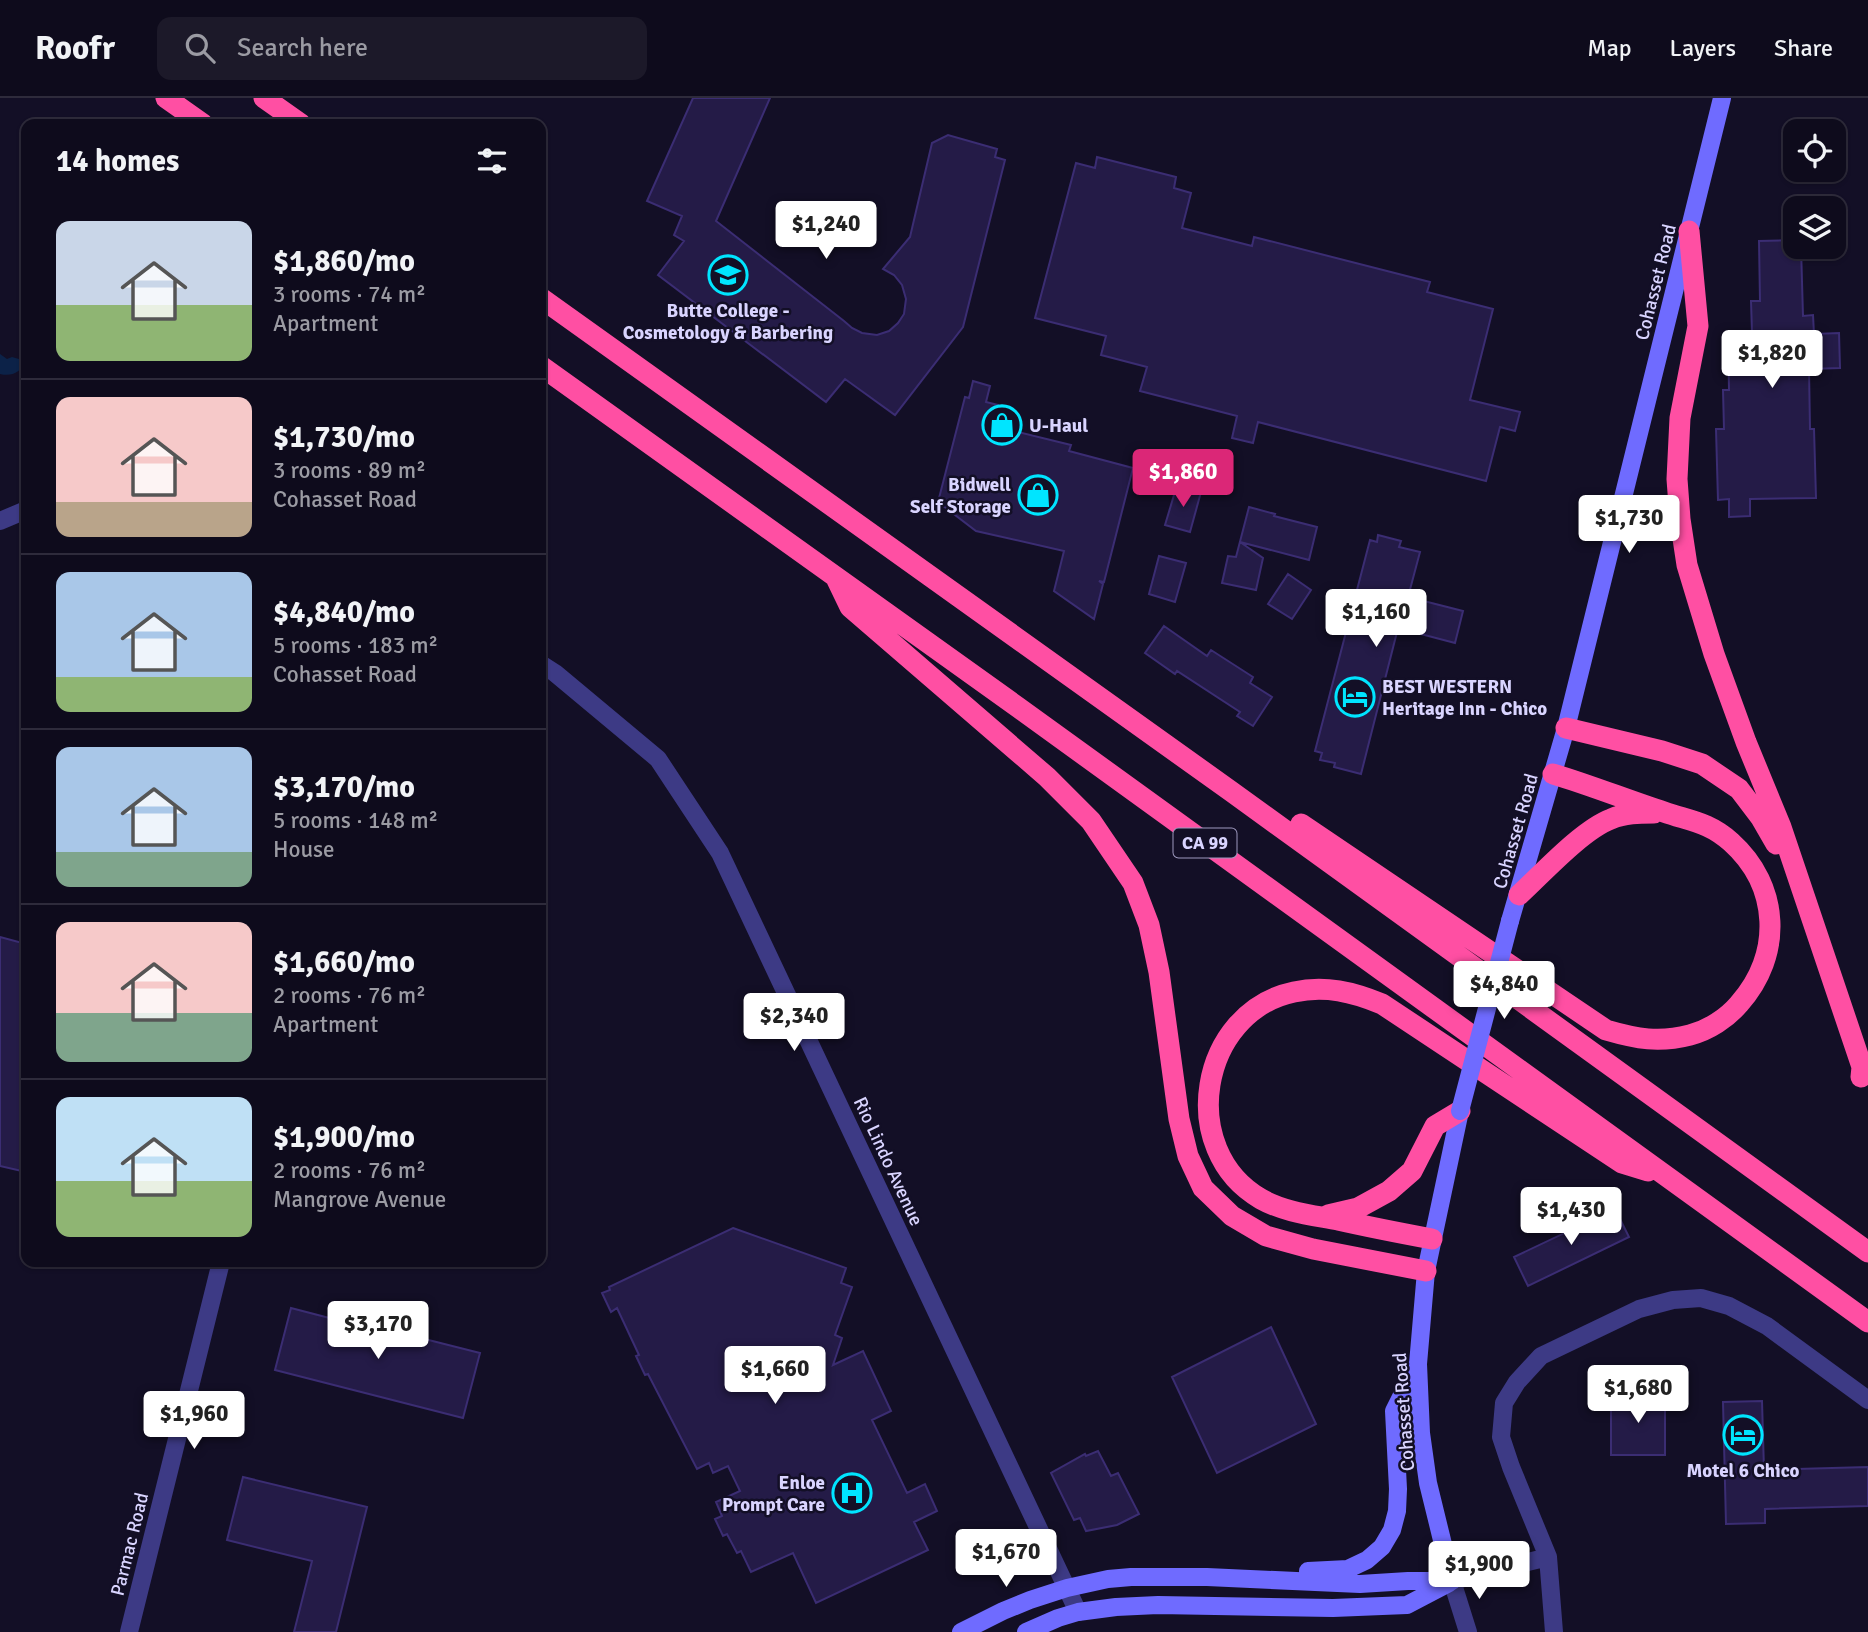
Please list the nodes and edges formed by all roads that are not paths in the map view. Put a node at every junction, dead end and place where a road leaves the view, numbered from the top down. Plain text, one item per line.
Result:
1 (264, 98) edge
2 (1722, 98) edge
3 (169, 100) edge
4 (196, 119) edge
5 (294, 119) edge
6 (1689, 231) junction
7 (546, 302) edge
8 (546, 370) edge
9 (21, 512) edge
10 (0, 521) edge
11 (836, 578) junction
12 (546, 667) edge
13 (1566, 728) junction
14 (1553, 774) junction
15 (1232, 792) junction
16 (1667, 813) junction
17 (1519, 895) junction
18 (1865, 1086) edge
19 (1460, 1111) junction
20 (1668, 1178) junction
21 (1319, 1217) junction
22 (1432, 1239) junction
23 (1868, 1252) edge
24 (220, 1267) edge
25 (1426, 1271) junction
26 (1868, 1322) edge
27 (1418, 1364) junction
28 (1868, 1400) edge
29 (1548, 1557) junction
30 (1260, 1581) junction
31 (1452, 1581) junction
32 (1067, 1588) junction
33 (1078, 1612) junction
34 (129, 1632) edge
35 (961, 1632) edge
36 (1026, 1632) edge
37 (1468, 1632) edge
38 (1554, 1632) edge

1 - 5 highway
2 - 6 main road, Cohasset Road
3 - 4 highway
6 - 13 main road, Cohasset Road
6 - 18 highway
7 - 15 highway, CA 99
8 - 11 highway, CA 99
9 - 10 street
11 - 20 highway, CA 99
11 - 25 highway
12 - 32 street, Rio Lindo Avenue
13 - 14 main road, Cohasset Road
13 - 18 highway
14 - 16 highway
14 - 17 main road, Cohasset Road
15 - 16 highway
15 - 23 highway, CA 99
16 - 17 highway
17 - 19 main road, Cohasset Road, bridge
19 - 21 highway
19 - 22 main road, Cohasset Road
20 - 21 highway
20 - 26 highway, CA 99
21 - 22 highway
22 - 25 main road, Cohasset Road
24 - 34 street, Parmac Road
25 - 27 main road, Cohasset Road
27 - 30 main road
27 - 31 main road, Cohasset Road
28 - 29 street
29 - 31 street
29 - 38 street
30 - 31 main road
30 - 32 main road
31 - 33 main road
31 - 37 street
32 - 33 street, Rio Lindo Avenue
32 - 35 main road
33 - 36 main road

